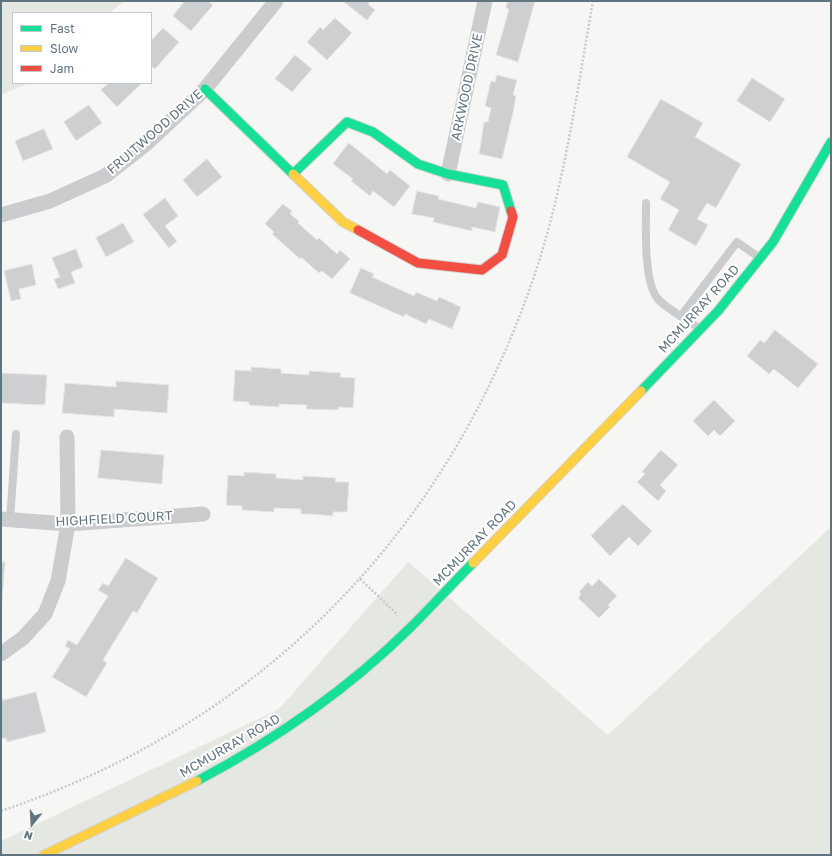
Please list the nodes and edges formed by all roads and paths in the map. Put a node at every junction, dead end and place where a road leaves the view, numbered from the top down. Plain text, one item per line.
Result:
1 (276, 1) edge
2 (485, 1) edge
3 (593, 1) edge
4 (205, 89) junction
5 (831, 142) edge
6 (293, 174) junction
7 (448, 174) junction
8 (646, 203) dead end
9 (1, 215) edge
10 (760, 259) junction
11 (681, 316) junction
12 (701, 330) junction
13 (16, 434) dead end
14 (67, 437) dead end
15 (203, 514) dead end
16 (6, 520) edge
17 (68, 524) junction
18 (360, 579) junction
19 (411, 627) junction
20 (1, 654) edge
21 (1, 811) edge
22 (44, 855) edge

1 - 4 street, FRUITWOOD DRIVE
2 - 7 street, ARKWOOD DRIVE
3 - 18 path
4 - 6 street
4 - 9 street, FRUITWOOD DRIVE
5 - 10 street, MCMURRAY ROAD
6 - 7 street
6 - 7 street
8 - 11 lane
10 - 11 lane
10 - 12 street, MCMURRAY ROAD
11 - 12 lane
12 - 19 street, MCMURRAY ROAD
13 - 16 lane
14 - 17 street
15 - 17 street, HIGHFIELD COURT
16 - 17 street, HIGHFIELD COURT
17 - 20 street
18 - 19 path
18 - 21 path
19 - 22 street, MCMURRAY ROAD

